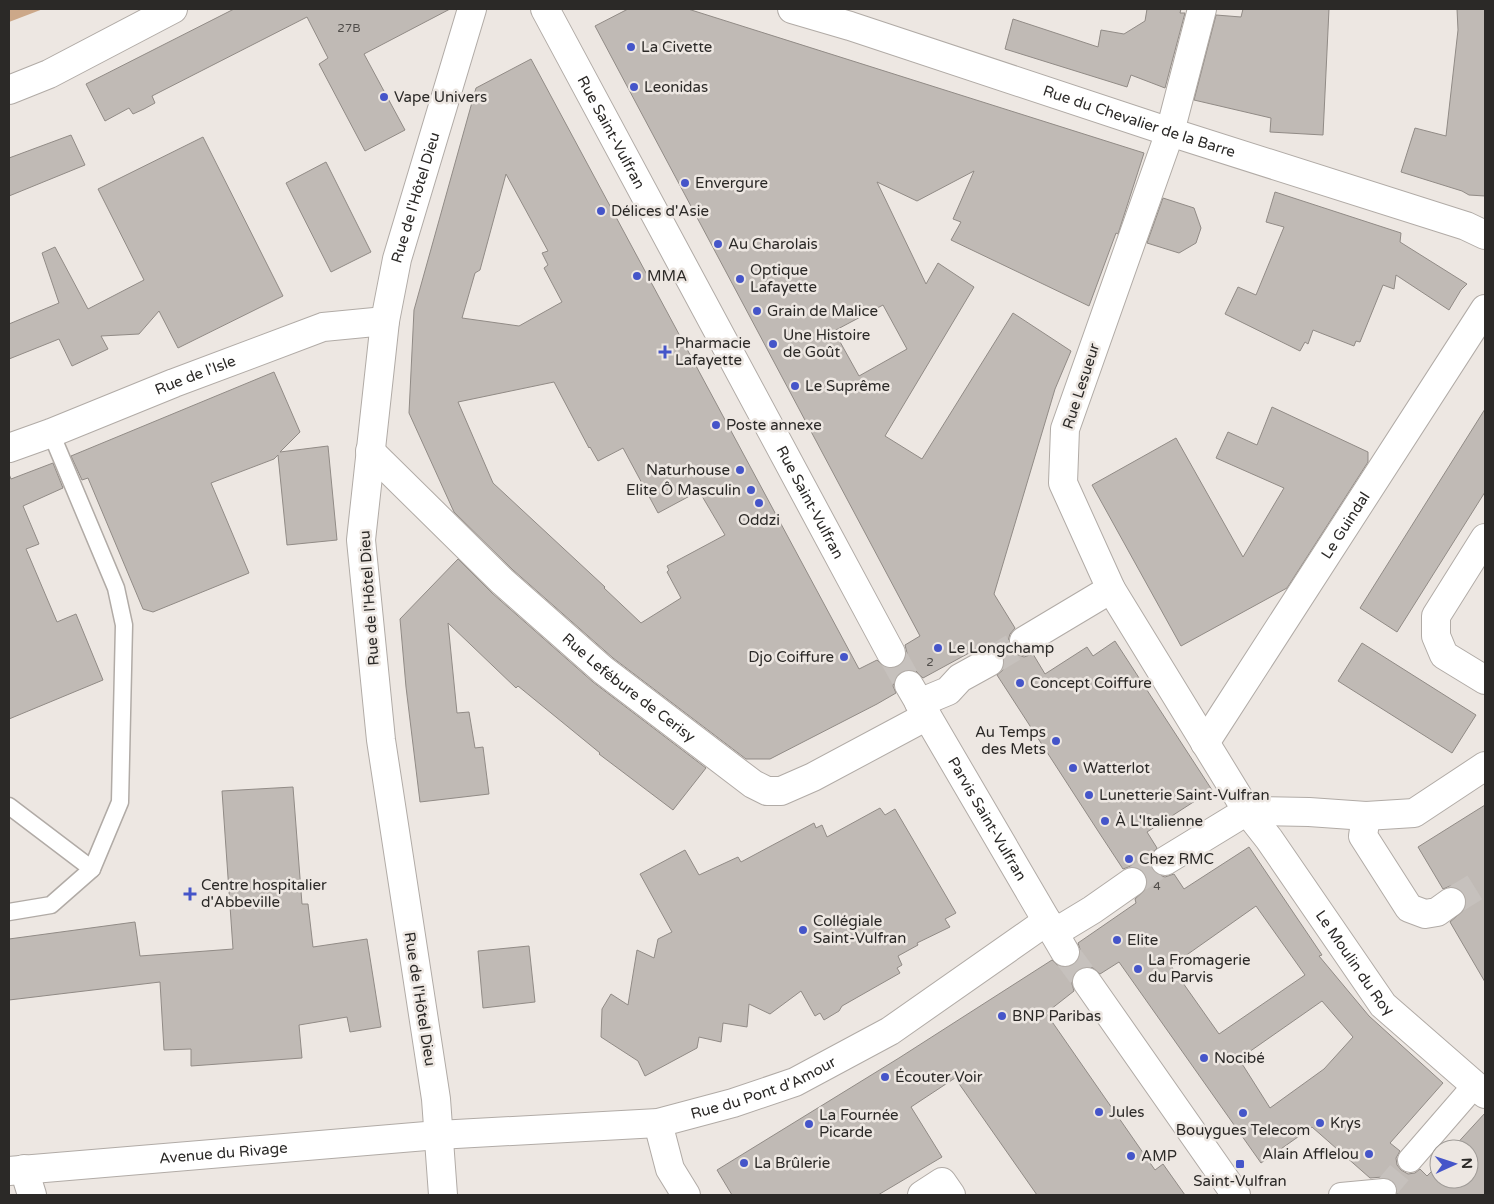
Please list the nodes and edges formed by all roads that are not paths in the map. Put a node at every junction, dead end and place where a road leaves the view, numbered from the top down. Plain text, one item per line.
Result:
1 (172, 9) edge
2 (472, 9) edge
3 (545, 9) edge
4 (792, 9) edge
5 (1202, 9) edge
6 (9, 90) edge
7 (1170, 132) junction
8 (1485, 235) edge
9 (1485, 309) edge
10 (385, 321) junction
11 (51, 433) junction
12 (9, 448) edge
13 (370, 450) junction
14 (1485, 538) edge
15 (1111, 589) junction
16 (1024, 641) tunnel mouth
17 (890, 653) tunnel mouth
18 (989, 662) tunnel mouth
19 (1485, 680) edge
20 (919, 701) junction
21 (1205, 743) junction
22 (1485, 766) edge
23 (9, 806) edge
24 (1247, 811) junction
25 (1366, 816) junction
26 (1165, 861) tunnel mouth
27 (92, 869) junction
28 (1132, 882) tunnel mouth
29 (1451, 902) tunnel mouth
30 (9, 912) edge
31 (1055, 935) junction
32 (1087, 982) tunnel mouth
33 (1480, 1089) edge
34 (658, 1123) junction
35 (438, 1136) junction
36 (1410, 1160) tunnel mouth
37 (16, 1170) edge
38 (1384, 1191) dead end
39 (32, 1195) edge
40 (443, 1195) edge
41 (686, 1195) edge
42 (922, 1195) edge
43 (951, 1195) edge
44 (1236, 1195) edge
45 (1341, 1195) edge

1 - 6 street
2 - 10 street, Rue de l'Hôtel Dieu
3 - 17 street, Rue Saint-Vulfran
4 - 7 street, Rue du Chevalier de la Barre
5 - 7 street, Rue Lesueur
7 - 8 street, Rue du Chevalier de la Barre
7 - 15 street, Rue Lesueur
9 - 21 street, Le Guindal
10 - 11 street, Rue de l'Isle
10 - 13 street, Rue de l'Hôtel Dieu
11 - 12 street, Rue de l'Isle
11 - 27 lane
13 - 20 street, Rue Lefébure de Cerisy
13 - 35 street, Rue de l'Hôtel Dieu
14 - 19 street
15 - 16 street
15 - 21 street, Rue Lesueur
18 - 20 street
20 - 31 street, Parvis Saint-Vulfran
21 - 24 street, Le Moulin du Roy
22 - 25 street
23 - 27 lane
24 - 25 street
24 - 26 street
24 - 33 street, Le Moulin du Roy
25 - 29 street
27 - 30 lane
28 - 31 street, Rue du Pont d'Amour
31 - 34 street, Rue du Pont d'Amour
32 - 44 street
33 - 36 street
34 - 35 street, Rue du Pont d'Amour
34 - 41 street
35 - 37 street, Avenue du Rivage
35 - 40 street, Rue de l'Hôtel Dieu
37 - 39 street
38 - 45 street
42 - 43 street

